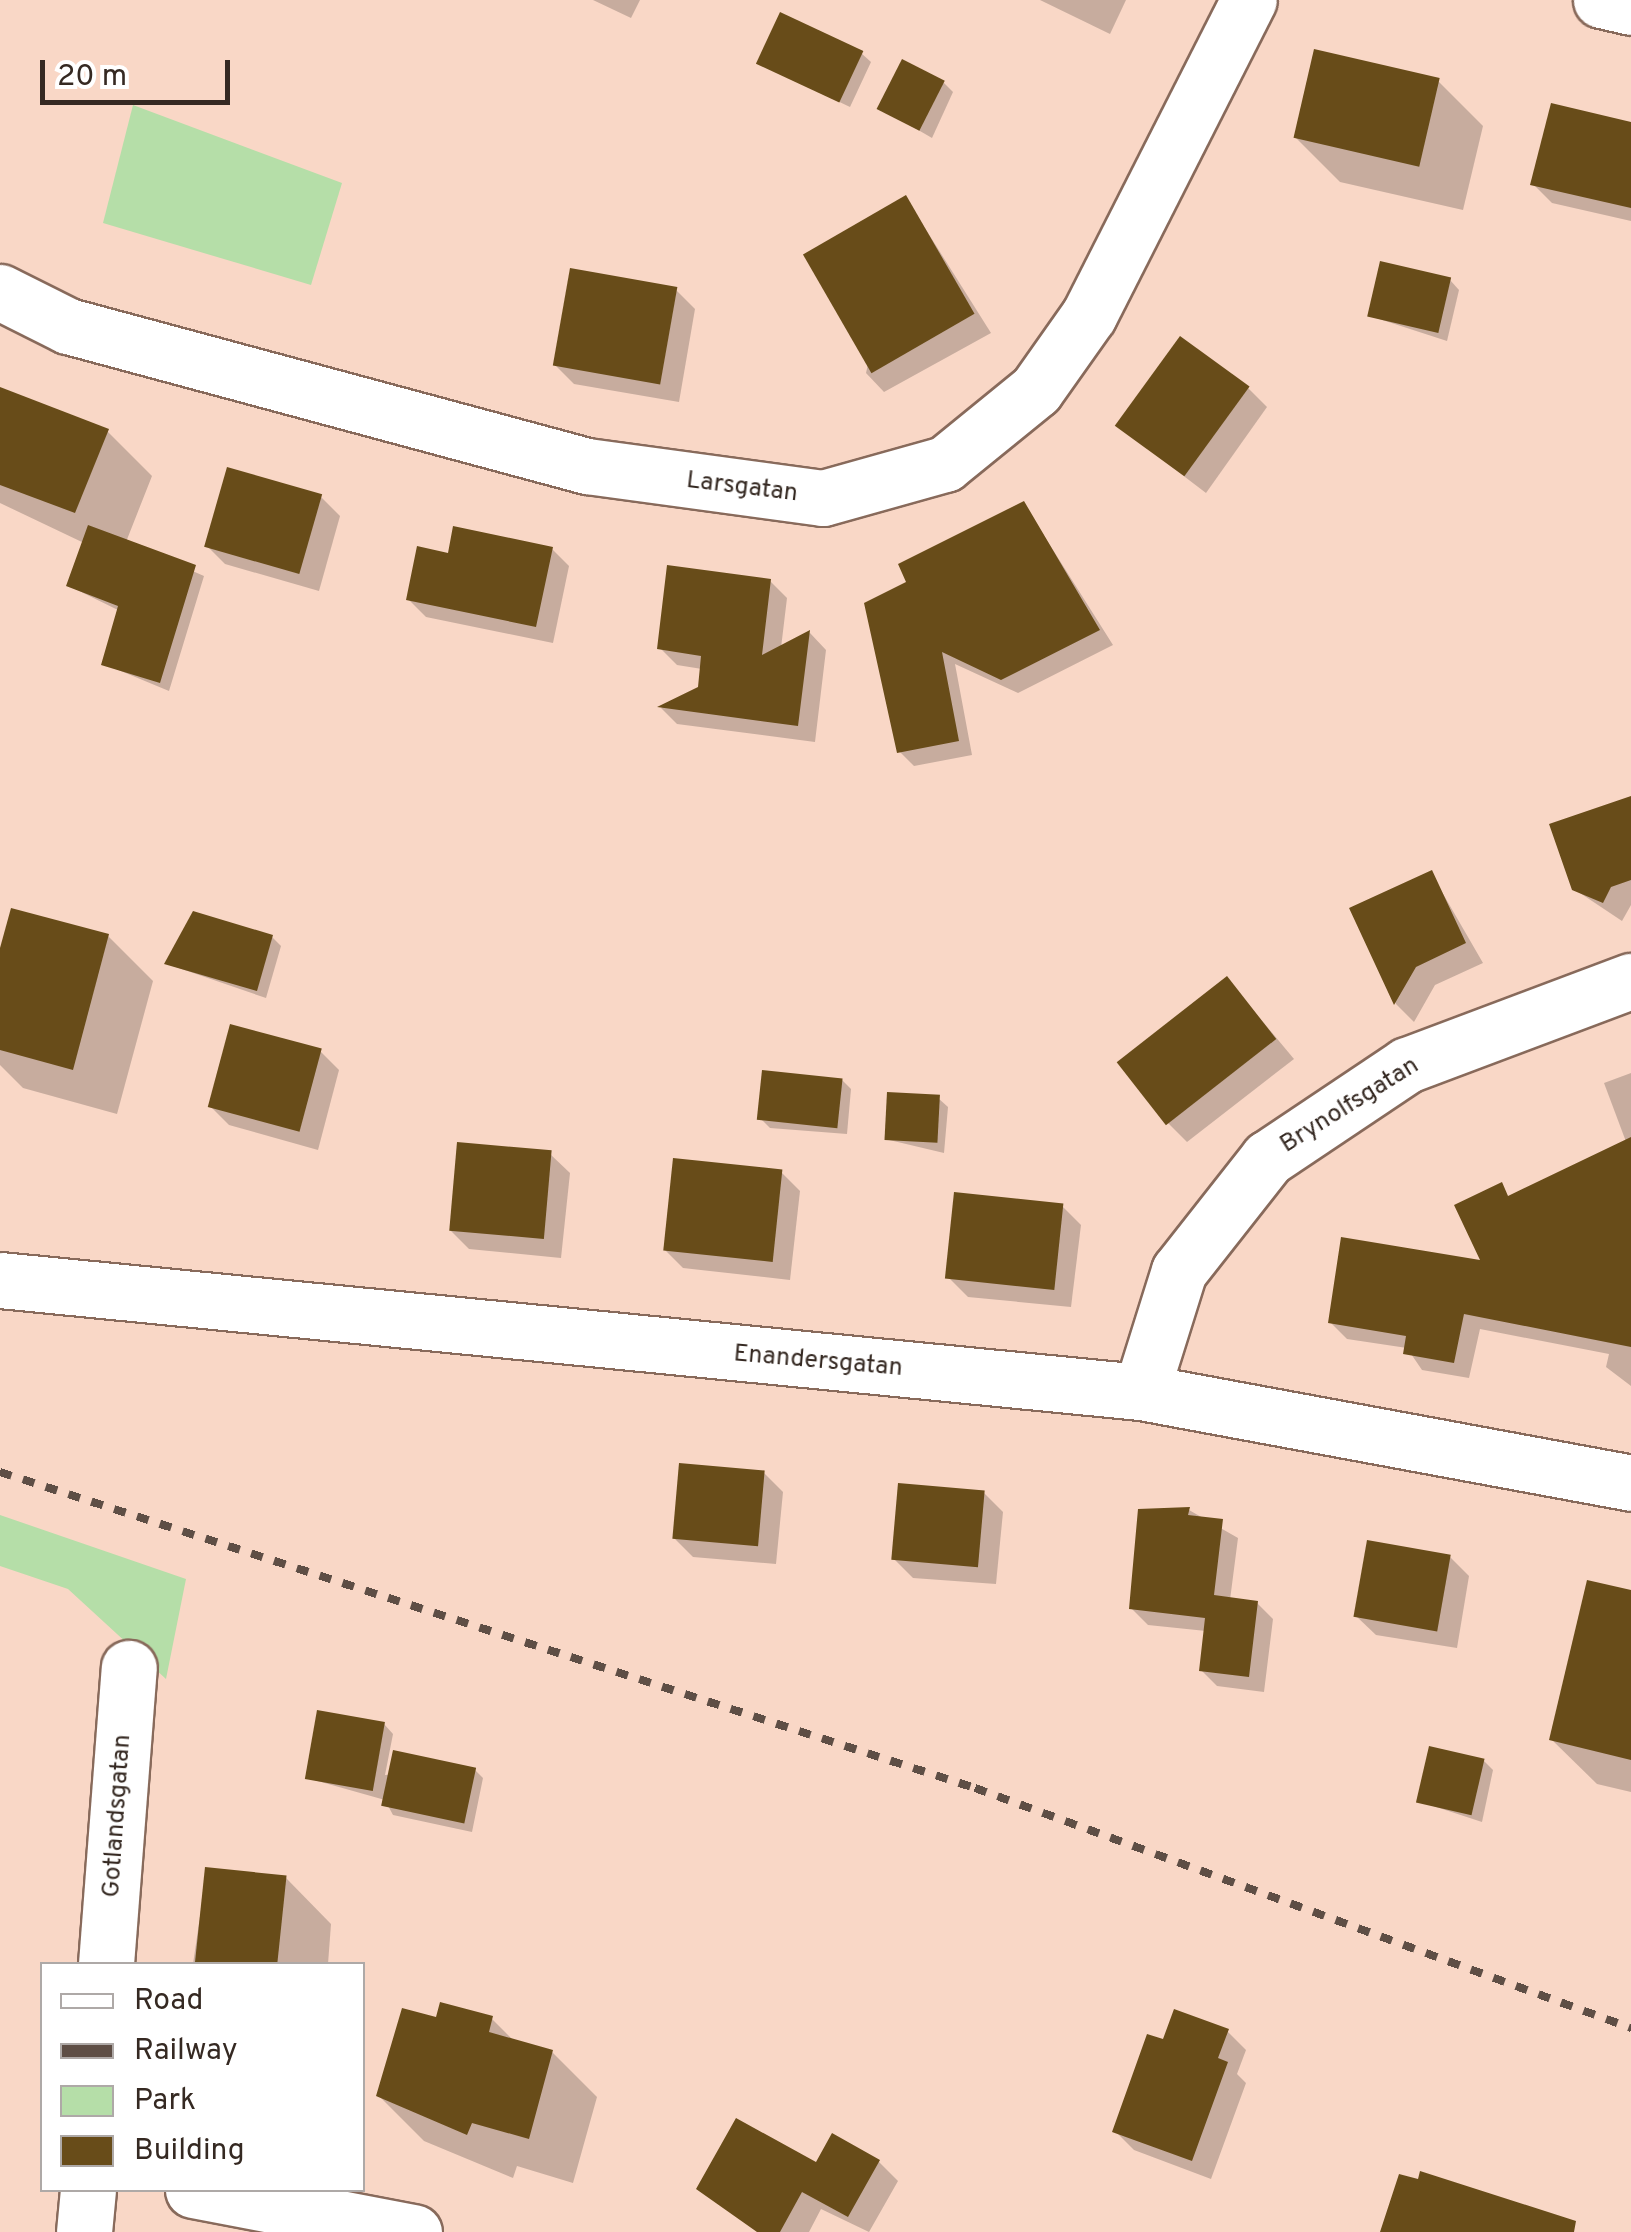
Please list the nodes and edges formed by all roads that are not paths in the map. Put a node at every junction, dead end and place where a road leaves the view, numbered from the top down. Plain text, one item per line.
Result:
1 (1250, 0) edge
2 (1601, 0) edge
3 (1631, 7) edge
4 (0, 292) edge
5 (1631, 981) edge
6 (0, 1280) edge
7 (1141, 1392) junction
8 (1631, 1483) edge
9 (129, 1668) dead end
10 (106, 1962) edge
11 (88, 2192) edge
12 (204, 2192) edge
13 (84, 2232) edge
14 (414, 2232) edge

1 - 4 street, Larsgatan
2 - 3 street
5 - 7 street, Brynolfsgatan
6 - 7 street, Enandersgatan
7 - 8 street, Enandersgatan
9 - 10 street, Gotlandsgatan
11 - 13 street
12 - 14 street

